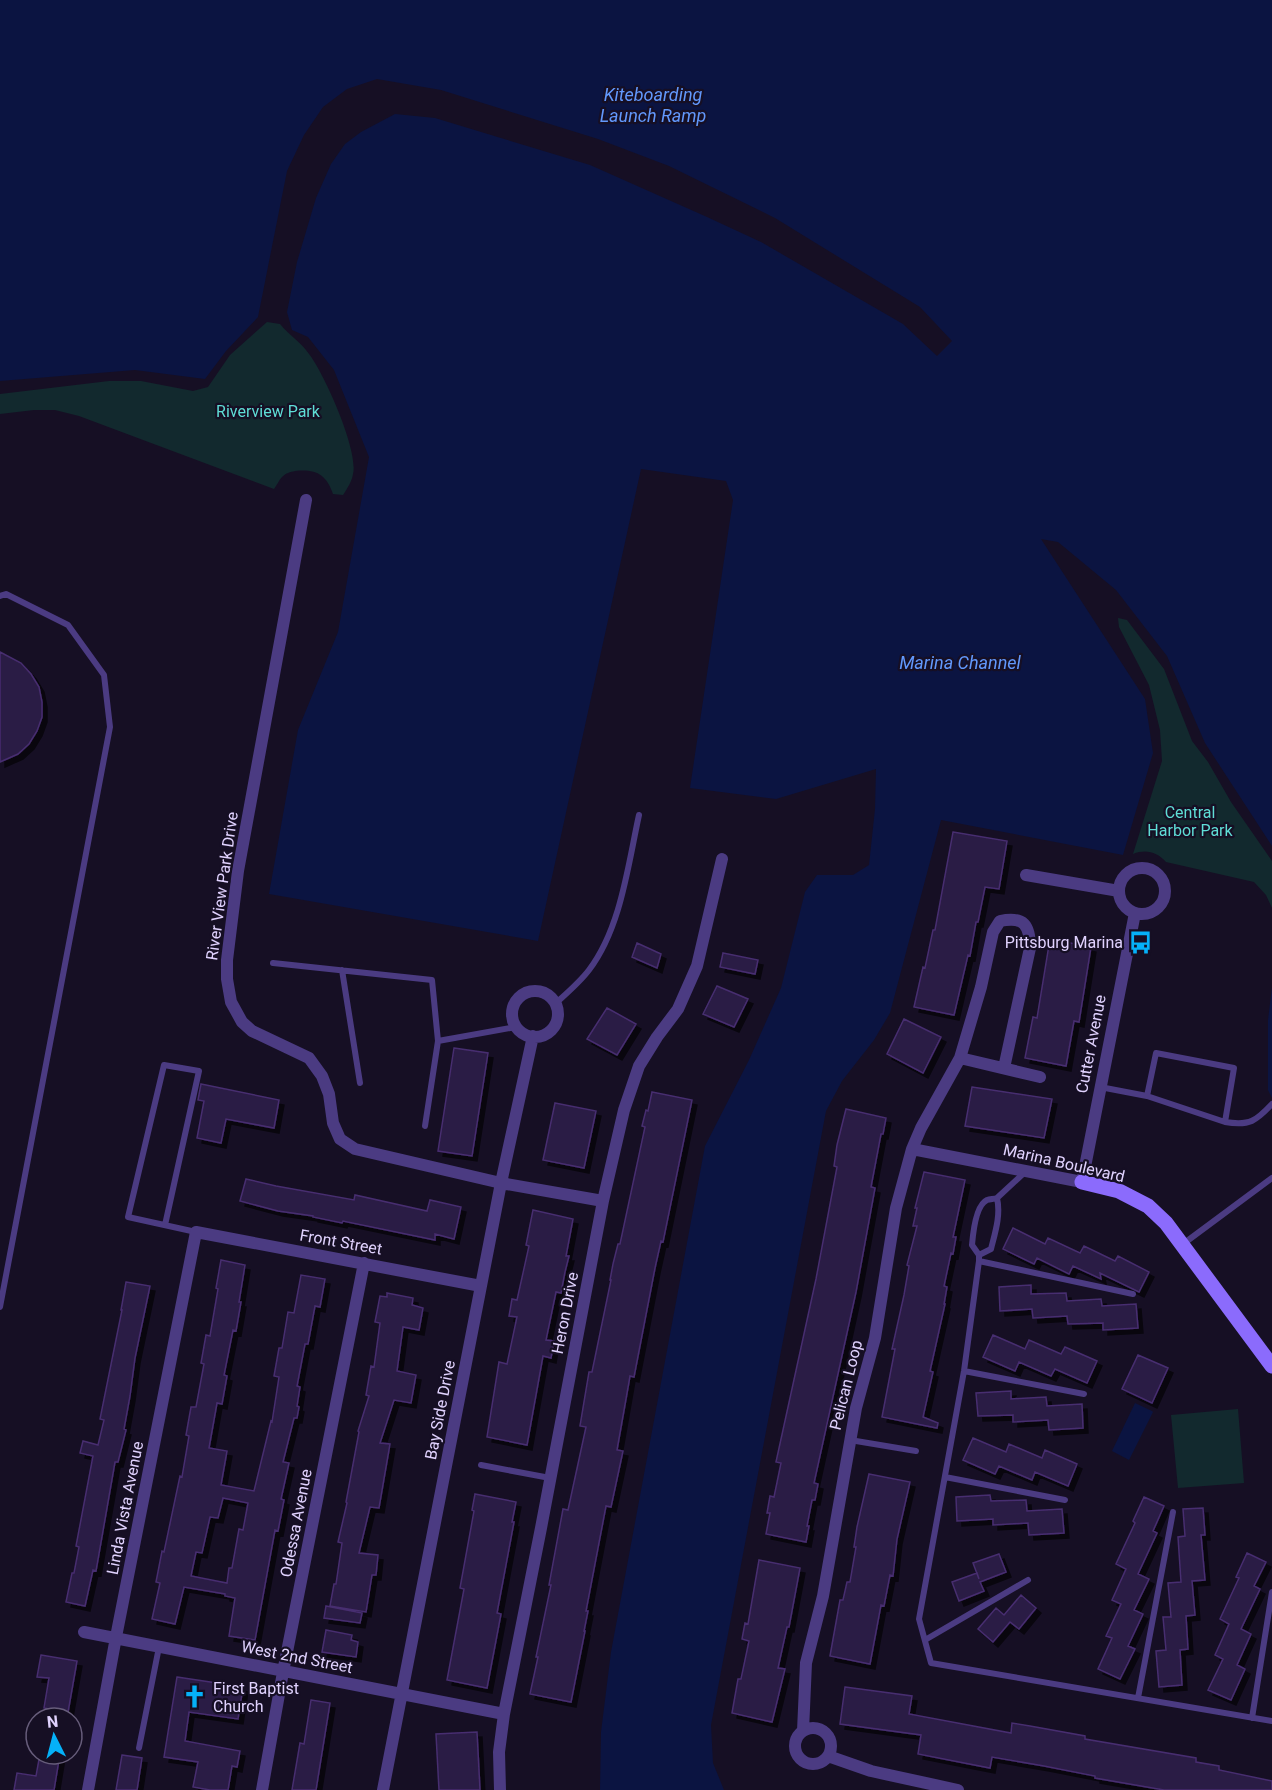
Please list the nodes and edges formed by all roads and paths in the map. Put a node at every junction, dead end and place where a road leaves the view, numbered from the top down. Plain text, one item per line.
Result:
1 (306, 500) dead end
2 (0, 596) edge
3 (639, 815) dead end
4 (722, 859) dead end
5 (1026, 875) dead end
6 (1119, 891) junction
7 (1135, 913) junction
8 (273, 963) dead end
9 (342, 970) junction
10 (556, 1003) junction
11 (516, 1027) junction
12 (533, 1036) junction
13 (438, 1041) junction
14 (960, 1058) junction
15 (1004, 1068) junction
16 (1040, 1077) dead end
17 (360, 1083) dead end
18 (1100, 1087) junction
19 (1147, 1096) junction
20 (1272, 1104) edge
21 (1225, 1122) junction
22 (424, 1126) dead end
23 (912, 1149) junction
24 (1026, 1172) junction
25 (1272, 1178) edge
26 (1082, 1182) junction
27 (501, 1183) junction
28 (997, 1198) junction
29 (603, 1201) junction
30 (165, 1225) junction
31 (195, 1232) junction
32 (1182, 1245) junction
33 (979, 1258) junction
34 (364, 1263) junction
35 (481, 1286) junction
36 (1134, 1294) dead end
37 (0, 1307) edge
38 (1272, 1366) edge
39 (964, 1371) junction
40 (1084, 1394) dead end
41 (850, 1440) junction
42 (916, 1451) dead end
43 (481, 1465) dead end
44 (945, 1477) junction
45 (551, 1478) junction
46 (1065, 1500) dead end
47 (1173, 1512) dead end
48 (1028, 1580) dead end
49 (1272, 1592) edge
50 (84, 1632) dead end
51 (116, 1637) junction
52 (925, 1640) junction
53 (159, 1646) junction
54 (283, 1672) junction
55 (402, 1694) junction
56 (1138, 1698) junction
57 (504, 1714) junction
58 (1252, 1718) junction
59 (1272, 1721) edge
60 (803, 1731) junction
61 (139, 1748) dead end
62 (828, 1756) junction
63 (88, 1790) edge
64 (262, 1790) edge
65 (383, 1790) edge
66 (500, 1790) edge
67 (958, 1790) edge

1 - 27 street, River View Park Drive
2 - 37 lane
3 - 10 lane
4 - 29 street, Heron Drive
5 - 6 street
6 - 7 street
6 - 7 street
7 - 18 street, Cutter Avenue
8 - 9 lane
9 - 13 lane
9 - 17 lane
10 - 11 street
10 - 12 street
11 - 12 street
11 - 13 lane
12 - 27 street, Bay Side Drive
13 - 22 lane
14 - 15 street
14 - 15 street, Pelican Loop
14 - 23 street, Pelican Loop
15 - 16 street
18 - 19 lane
18 - 26 street, Cutter Avenue
19 - 21 lane
19 - 21 lane
20 - 21 lane
23 - 24 street, Marina Boulevard
23 - 41 street, Pelican Loop
24 - 26 street, Marina Boulevard
24 - 28 lane
25 - 32 lane
26 - 32 street, Marina Boulevard
27 - 29 street, River View Park Drive
27 - 35 street, Bay Side Drive
28 - 33 lane
28 - 33 lane
29 - 45 street, Heron Drive
30 - 30 lane
30 - 31 lane
31 - 34 street, Front Street
31 - 51 street, Linda Vista Avenue
32 - 38 street, Marina Boulevard
33 - 36 lane
33 - 39 lane
34 - 35 street, Front Street
34 - 54 street, Odessa Avenue
35 - 55 street, Bay Side Drive
39 - 40 lane
39 - 44 lane
41 - 42 lane
41 - 60 street, Pelican Loop
43 - 45 lane
44 - 46 lane
44 - 52 lane
45 - 57 street, Heron Drive
47 - 56 lane
48 - 52 lane
49 - 58 lane
50 - 51 street, West 2nd Street
51 - 53 street, West 2nd Street
51 - 63 street, Linda Vista Avenue
52 - 56 lane
53 - 54 street, West 2nd Street
53 - 61 lane
54 - 55 street, West 2nd Street
54 - 64 street, Odessa Avenue
55 - 57 street, West 2nd Street
55 - 65 street, Bay Side Drive
56 - 58 lane
57 - 66 street, Heron Drive
58 - 59 lane
60 - 62 street
60 - 62 street
62 - 67 street

